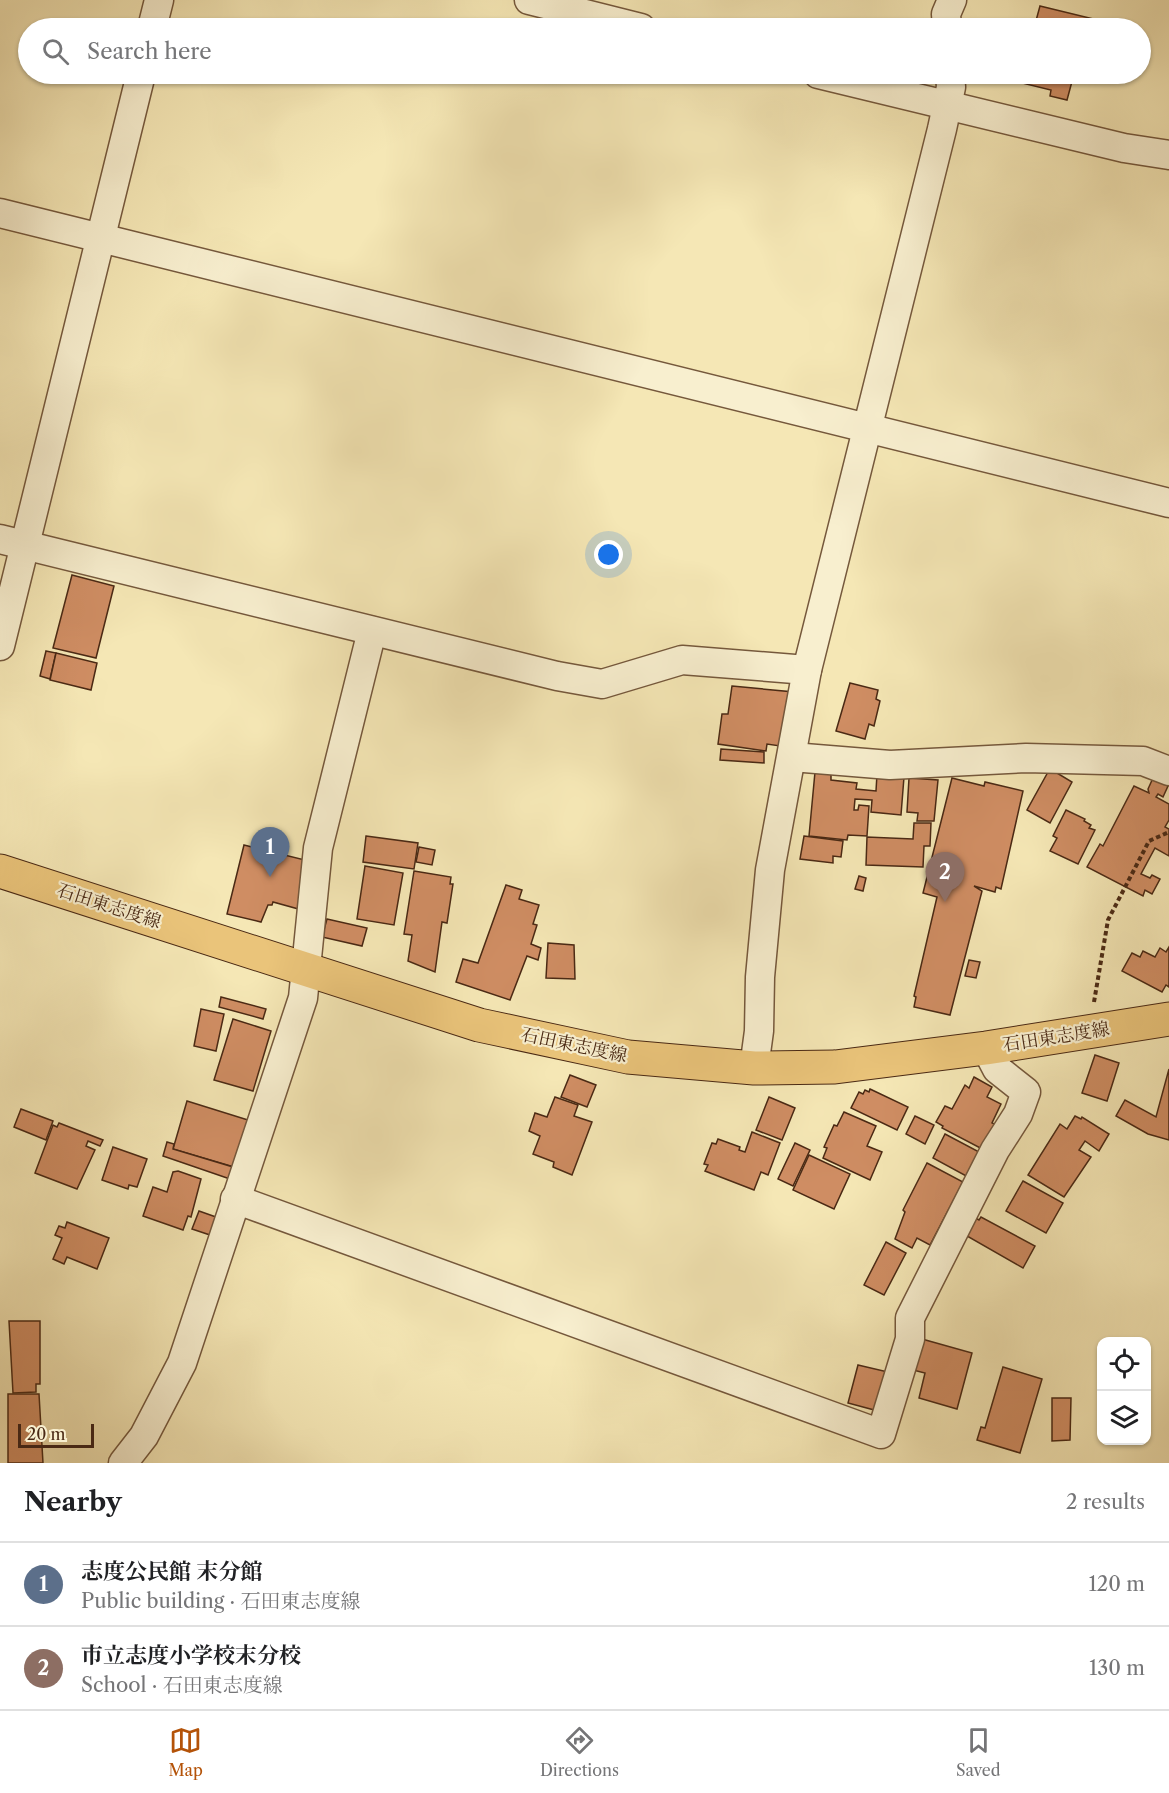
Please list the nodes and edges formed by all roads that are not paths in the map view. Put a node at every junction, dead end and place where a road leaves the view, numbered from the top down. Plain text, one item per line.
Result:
1 (159, 0) edge
2 (529, 0) edge
3 (952, 0) edge
4 (154, 18) edge
5 (601, 18) edge
6 (946, 18) edge
7 (139, 84) edge
8 (858, 84) edge
9 (951, 84) edge
10 (947, 106) junction
11 (1169, 155) edge
12 (0, 213) edge
13 (101, 238) junction
14 (867, 428) junction
15 (1169, 503) edge
16 (13, 542) edge
17 (372, 631) junction
18 (0, 646) edge
19 (807, 670) junction
20 (792, 757) junction
21 (1169, 771) edge
22 (0, 871) edge
23 (307, 969) junction
24 (1169, 1019) edge
25 (986, 1048) junction
26 (754, 1068) junction
27 (235, 1199) junction
28 (123, 1463) edge

1 - 4 street
2 - 5 street
3 - 6 street
7 - 13 street
8 - 10 street
9 - 10 street
10 - 11 street
10 - 14 street
12 - 13 street
13 - 14 street
13 - 16 street
14 - 15 street
14 - 19 street
16 - 17 street
16 - 18 street
17 - 19 street
17 - 23 street
19 - 20 street
20 - 21 street
20 - 26 street
22 - 23 main road, 石田東志度線
23 - 26 main road, 石田東志度線
23 - 27 street
24 - 25 main road, 石田東志度線
25 - 26 main road, 石田東志度線
25 - 27 street
27 - 28 street

